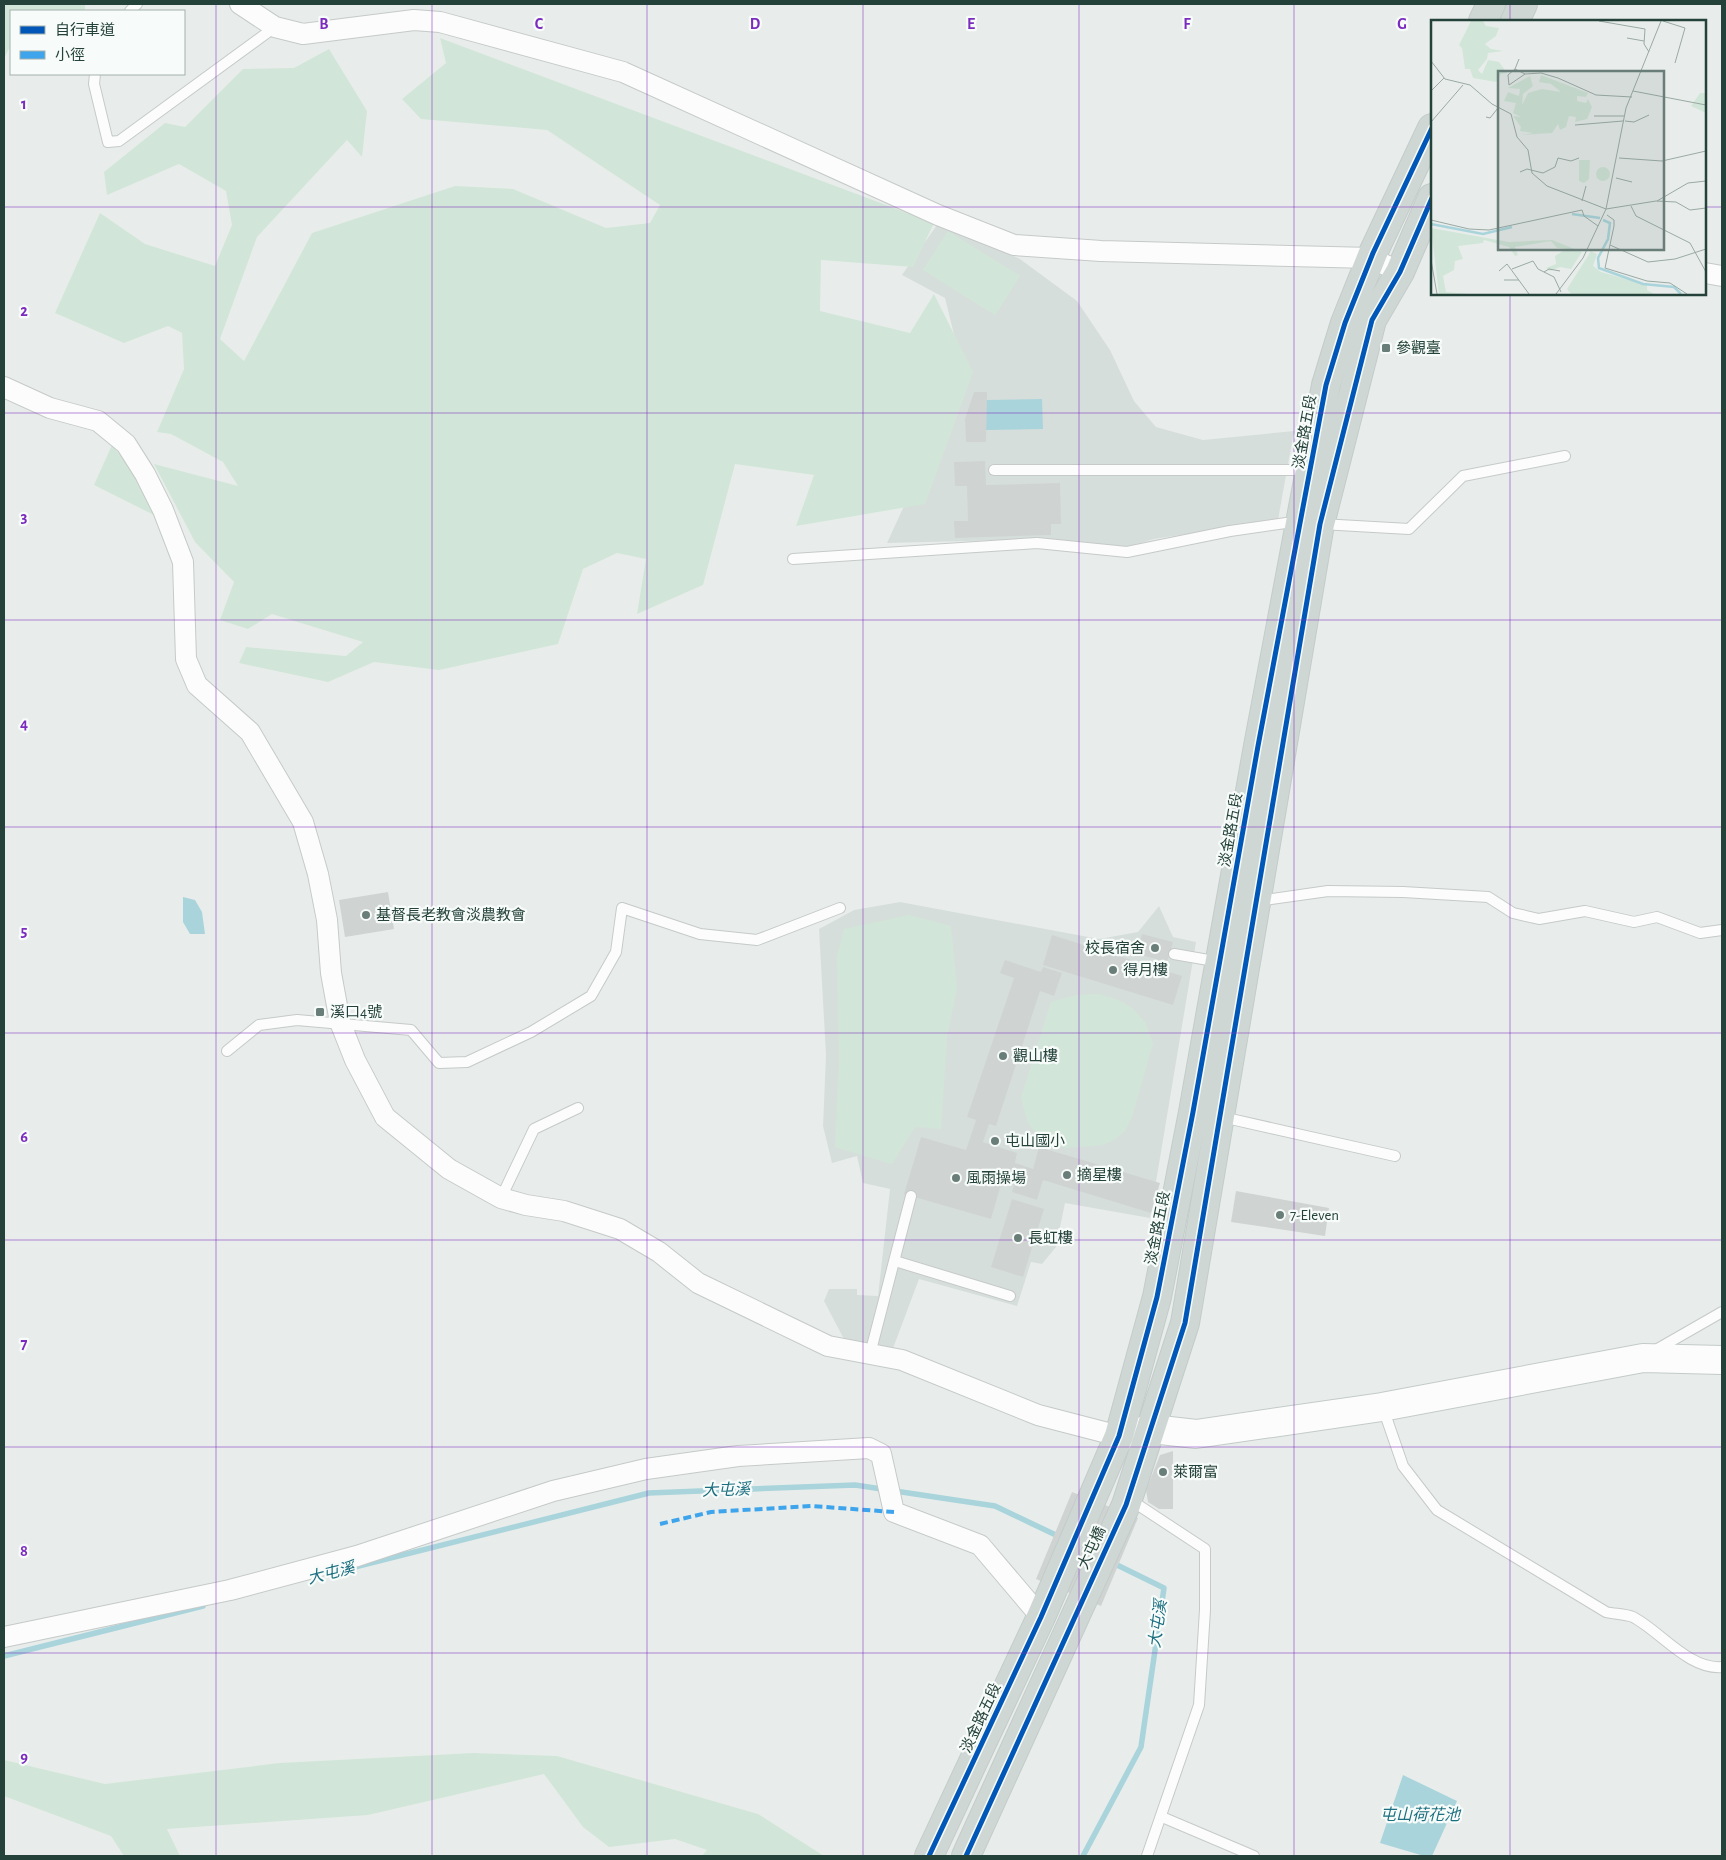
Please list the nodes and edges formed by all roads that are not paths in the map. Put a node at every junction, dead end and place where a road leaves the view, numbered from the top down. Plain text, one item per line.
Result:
1 (240, 4) edge
2 (1491, 4) edge
3 (1523, 4) edge
4 (1483, 20) edge
5 (1515, 20) edge
6 (275, 27) junction
7 (96, 75) edge
8 (1431, 130) edge
9 (1398, 200) junction
10 (1430, 207) edge
11 (1371, 258) junction
12 (1400, 272) junction
13 (1706, 273) edge
14 (1722, 276) edge
15 (4, 387) edge
16 (1565, 456) dead end
17 (994, 470) dead end
18 (1310, 470) junction
19 (1311, 523) junction
20 (793, 559) dead end
21 (1256, 901) junction
22 (840, 908) dead end
23 (1722, 930) edge
24 (1174, 954) dead end
25 (1221, 962) junction
26 (340, 1022) junction
27 (227, 1051) dead end
28 (578, 1108) dead end
29 (1221, 1116) junction
30 (1396, 1156) dead end
31 (1184, 1161) junction
32 (1212, 1165) junction
33 (911, 1196) dead end
34 (501, 1198) junction
35 (895, 1261) junction
36 (1010, 1296) dead end
37 (1722, 1312) edge
38 (870, 1354) junction
39 (1643, 1358) junction
40 (1722, 1360) edge
41 (1382, 1407) junction
42 (1152, 1429) junction
43 (1119, 1436) junction
44 (1094, 1497) joint
45 (1127, 1502) junction
46 (1054, 1589) joint
47 (1041, 1617) junction
48 (4, 1637) edge
49 (1722, 1667) edge
50 (1162, 1817) junction
51 (929, 1856) edge
52 (966, 1856) edge
53 (1147, 1856) edge
54 (1254, 1856) edge

1 - 6 street
2 - 4 main road
3 - 5 main road
6 - 7 lane
6 - 11 street
8 - 9 main road, 淡金路五段
9 - 10 street
9 - 11 main road, 淡金路五段
10 - 12 main road, 淡金路五段
11 - 12 street
11 - 18 main road, 淡金路五段
12 - 19 main road, 淡金路五段
13 - 14 street
15 - 26 street
16 - 19 lane
17 - 18 lane
18 - 19 main road, 淡金路五段
19 - 20 lane
19 - 21 main road, 淡金路五段
19 - 25 main road, 淡金路五段
21 - 23 lane
21 - 29 main road, 淡金路五段
22 - 26 lane
24 - 25 lane
25 - 31 main road, 淡金路五段
26 - 27 lane
26 - 34 street
28 - 34 lane
29 - 30 lane
29 - 32 main road, 淡金路五段
31 - 32 main road
31 - 43 main road, 淡金路五段
32 - 42 main road, 淡金路五段
33 - 35 lane
34 - 38 street
35 - 36 lane
35 - 38 lane
37 - 39 lane
38 - 43 street
39 - 40 street
39 - 41 street
41 - 42 street
41 - 49 lane
42 - 43 street
42 - 45 main road, 淡金路五段
43 - 44 main road, 淡金路五段
44 - 46 main road, 大屯橋
45 - 50 lane
45 - 52 main road, 大屯橋
46 - 47 main road, 淡金路五段
47 - 48 street
47 - 51 main road, 淡金路五段
50 - 53 lane
50 - 54 lane

